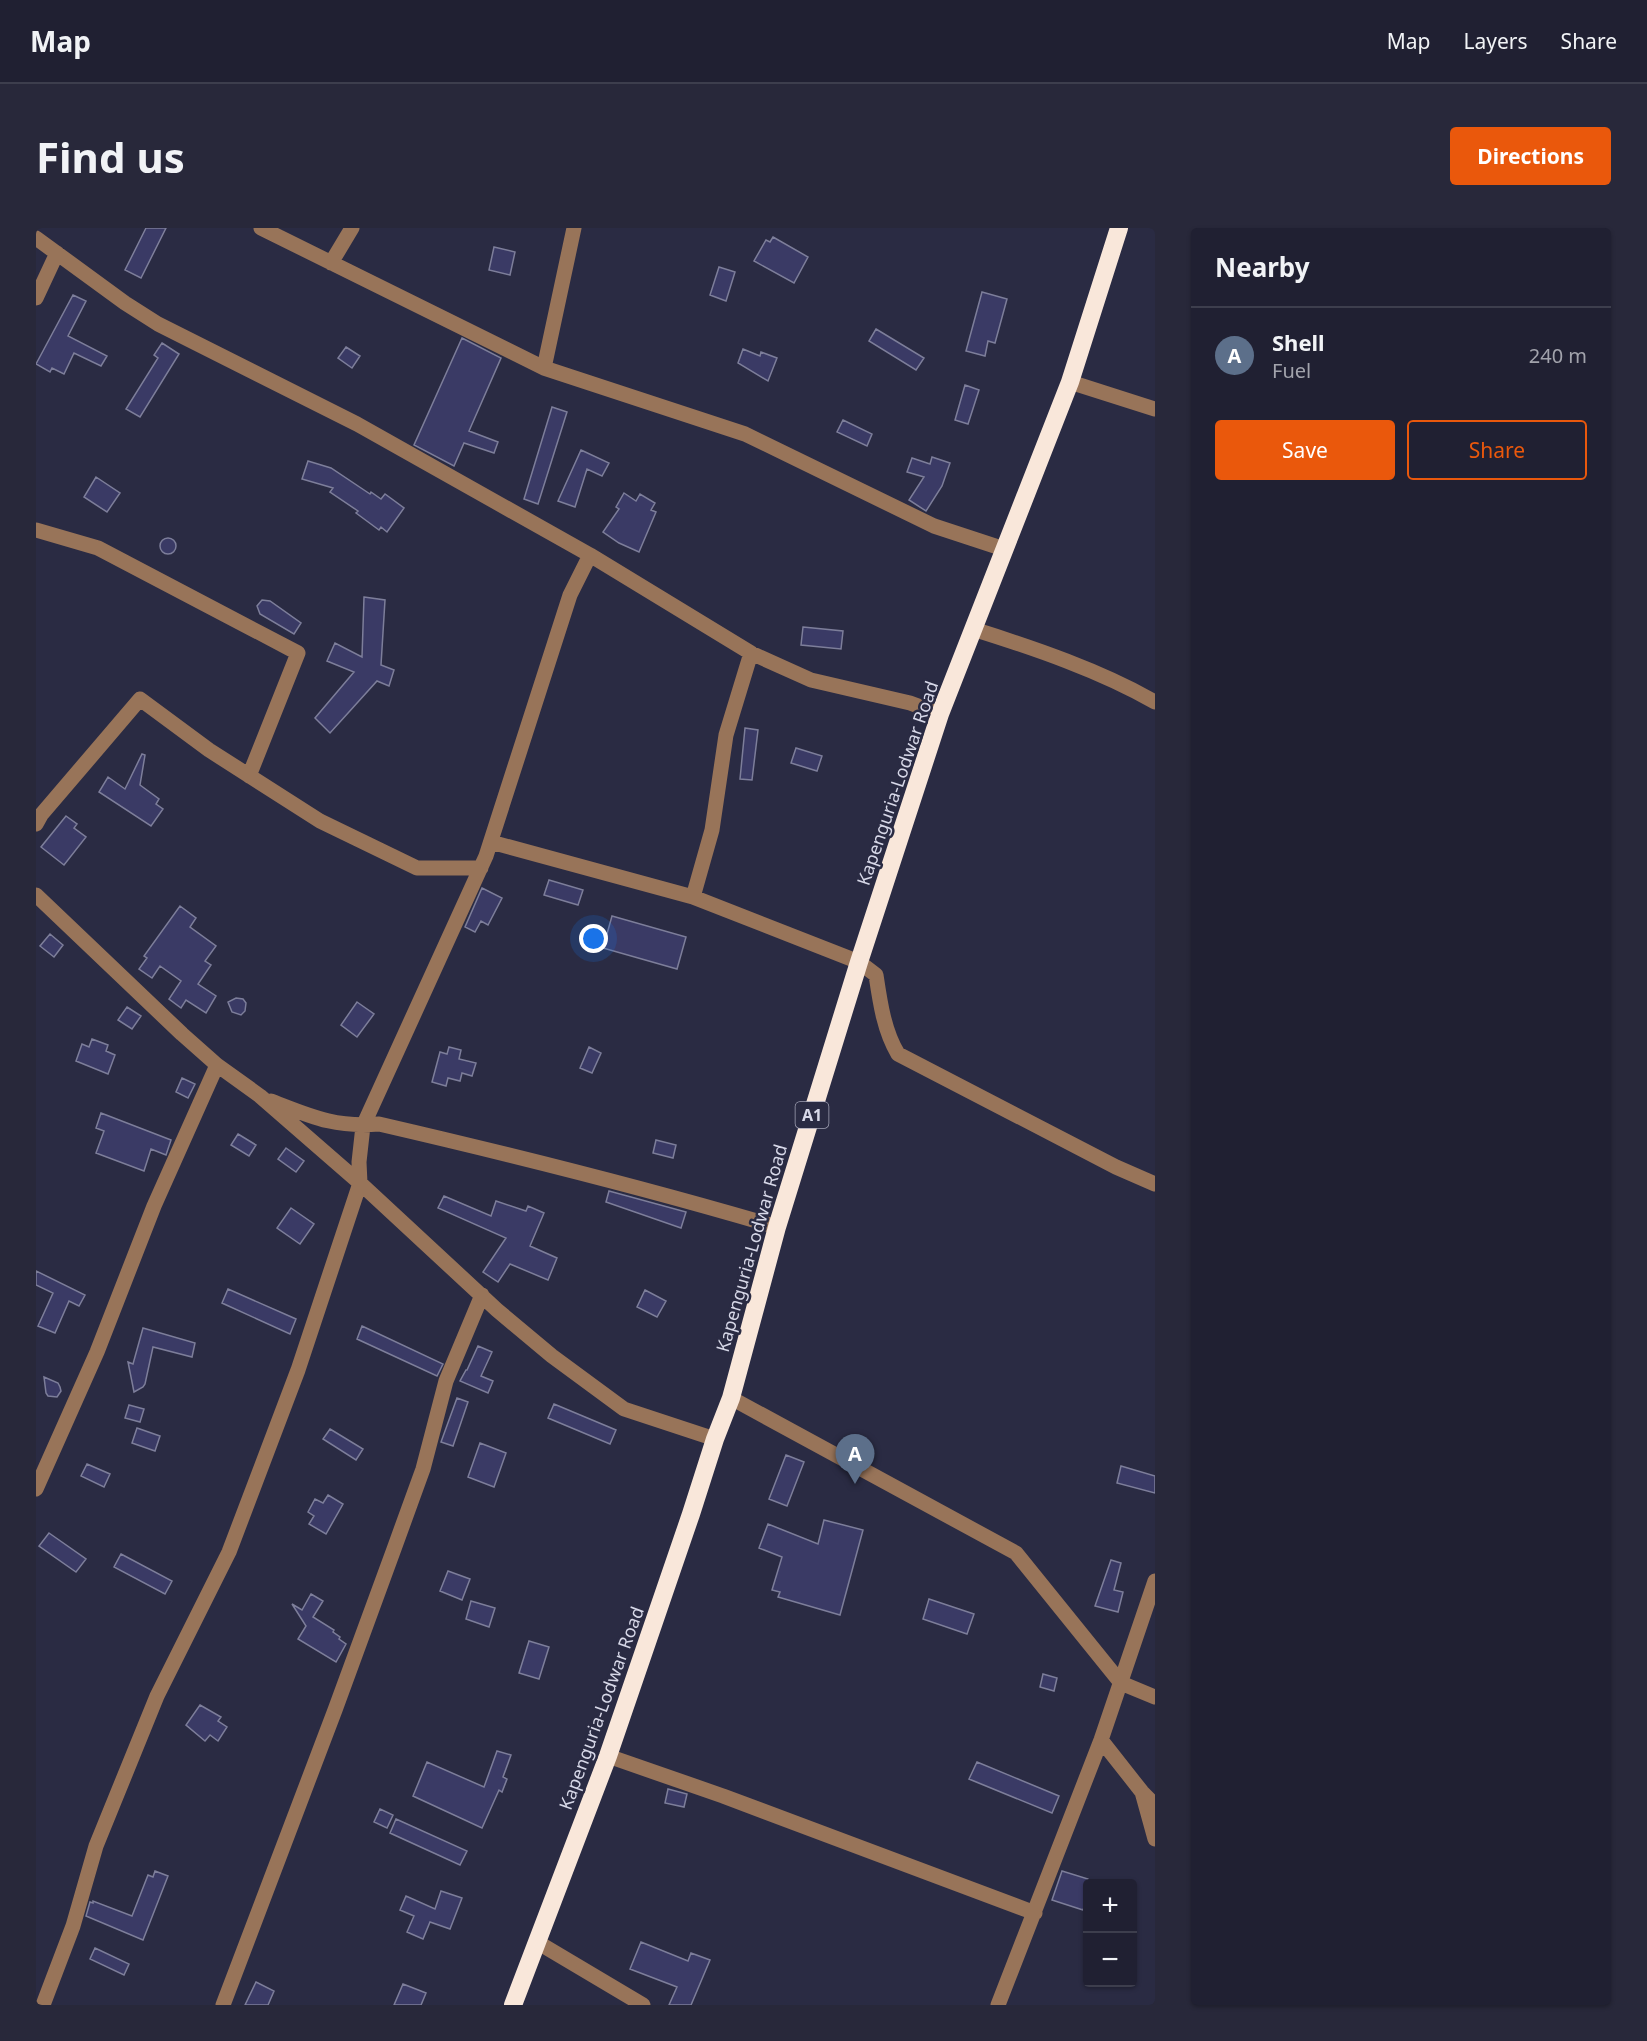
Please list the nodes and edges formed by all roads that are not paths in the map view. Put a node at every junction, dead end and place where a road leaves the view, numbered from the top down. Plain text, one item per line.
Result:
1 (261, 228) edge
2 (352, 228) edge
3 (574, 228) edge
4 (1119, 228) edge
5 (36, 238) edge
6 (57, 253) junction
7 (331, 263) junction
8 (36, 298) edge
9 (544, 368) junction
10 (1070, 382) junction
11 (1155, 409) edge
12 (36, 530) edge
13 (1004, 549) junction
14 (590, 555) junction
15 (974, 629) junction
16 (751, 653) junction
17 (1155, 702) edge
18 (940, 714) junction
19 (249, 776) junction
20 (36, 824) edge
21 (491, 842) junction
22 (481, 868) junction
23 (36, 895) edge
24 (693, 897) junction
25 (859, 962) junction
26 (217, 1065) junction
27 (260, 1096) junction
28 (363, 1126) junction
29 (360, 1183) junction
30 (1155, 1184) edge
31 (777, 1227) junction
32 (482, 1295) junction
33 (731, 1398) junction
34 (715, 1439) junction
35 (36, 1489) edge
36 (1155, 1581) edge
37 (1120, 1683) junction
38 (1155, 1697) edge
39 (1101, 1740) junction
40 (608, 1756) junction
41 (1142, 1792) junction
42 (1155, 1805) edge
43 (1155, 1839) edge
44 (1035, 1913) junction
45 (537, 1942) junction
46 (43, 2005) edge
47 (223, 2005) edge
48 (513, 2005) edge
49 (643, 2005) edge
50 (998, 2005) edge

1 - 7 street
2 - 7 street
3 - 9 street
4 - 10 highway, Kapenguria-Lodwar Road / A1
5 - 6 street
6 - 8 street
6 - 14 street
7 - 9 street
9 - 13 street
10 - 11 street
10 - 13 highway, Kapenguria-Lodwar Road / A1
12 - 19 street
13 - 15 highway, Kapenguria-Lodwar Road / A1
14 - 16 street
14 - 21 street
15 - 17 street
15 - 18 highway, Kapenguria-Lodwar Road / A1
16 - 18 street
16 - 24 street
18 - 25 highway, Kapenguria-Lodwar Road / A1
19 - 20 street
19 - 22 street
21 - 22 street
21 - 24 street
22 - 28 street
23 - 26 street
24 - 25 street
25 - 30 street
25 - 31 highway, Kapenguria-Lodwar Road / A1
26 - 27 street
26 - 35 street
27 - 28 street
27 - 29 street
28 - 29 street
28 - 31 street
29 - 32 street
29 - 46 street
31 - 33 highway, Kapenguria-Lodwar Road / A1
32 - 34 street
32 - 47 street
33 - 34 highway, Kapenguria-Lodwar Road / A1
33 - 37 street
34 - 40 highway, Kapenguria-Lodwar Road / A1
36 - 37 street
37 - 38 street
37 - 39 street
39 - 41 street
39 - 44 street
40 - 44 street
40 - 45 highway, Kapenguria-Lodwar Road / A1
41 - 42 street
41 - 43 street
44 - 50 street
45 - 48 highway, Kapenguria-Lodwar Road / A1
45 - 49 street

